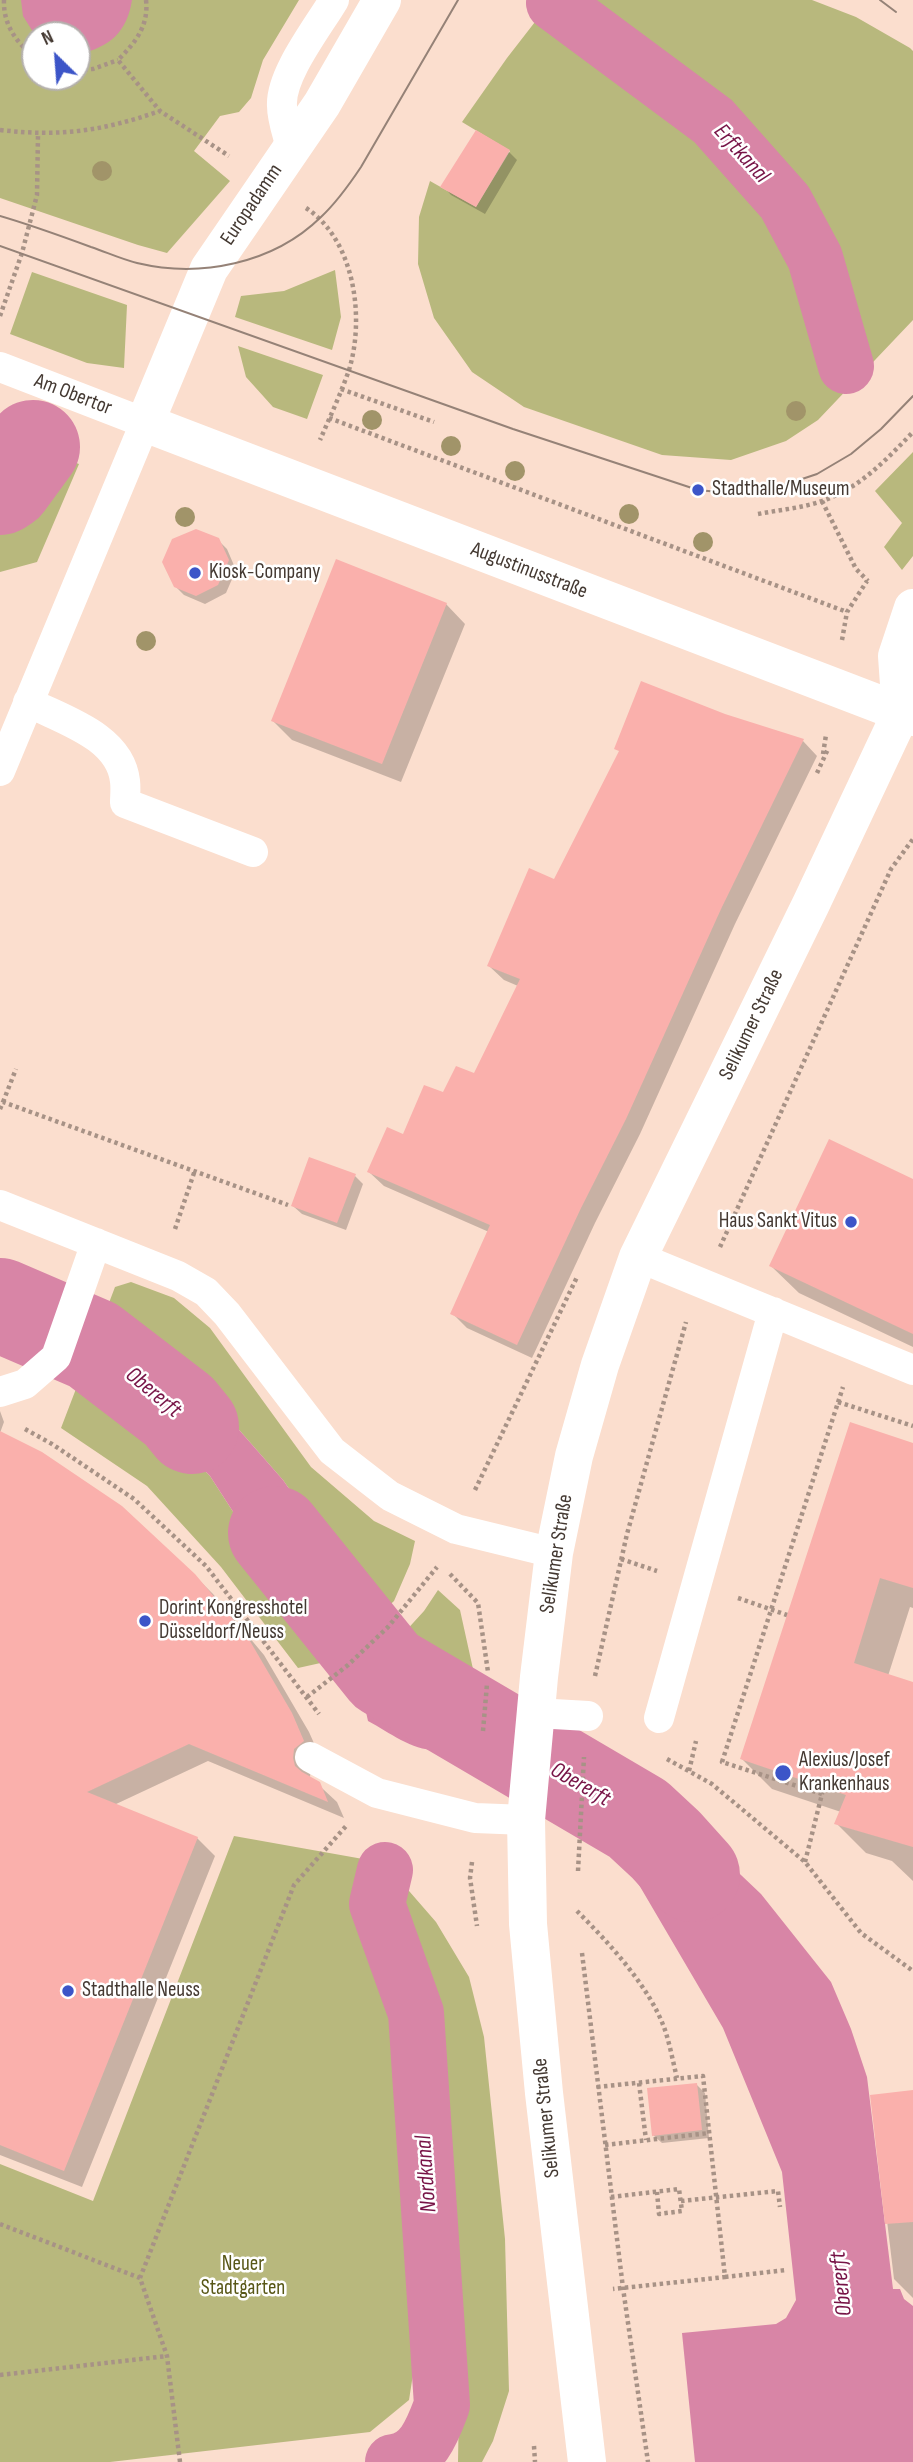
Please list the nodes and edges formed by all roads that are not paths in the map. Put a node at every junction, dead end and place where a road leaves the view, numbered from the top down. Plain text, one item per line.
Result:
1 (334, 0) edge
2 (382, 0) edge
3 (291, 148) junction
4 (0, 367) edge
5 (145, 423) junction
6 (913, 608) edge
7 (28, 702) junction
8 (909, 711) edge
9 (0, 771) edge
10 (253, 852) dead end
11 (0, 1205) edge
12 (96, 1243) junction
13 (638, 1257) junction
14 (773, 1312) junction
15 (913, 1370) edge
16 (0, 1392) edge
17 (554, 1553) junction
18 (588, 1716) dead end
19 (659, 1718) dead end
20 (535, 1722) junction
21 (310, 1757) dead end
22 (527, 1809) junction
23 (587, 2462) edge

1 - 3 lane
2 - 3 street, Europadamm
3 - 5 street, Europadamm
4 - 5 lane, Am Obertor
5 - 7 lane
5 - 8 street, Augustinusstraße
6 - 8 street
7 - 9 lane
7 - 10 lane
8 - 13 street, Selikumer Straße
11 - 12 lane
12 - 16 lane
12 - 17 lane
13 - 14 lane
13 - 17 street, Selikumer Straße
14 - 15 lane
14 - 19 lane
17 - 20 street, Selikumer Straße
18 - 20 lane
20 - 22 street, Selikumer Straße
21 - 22 lane
22 - 23 street, Selikumer Straße

